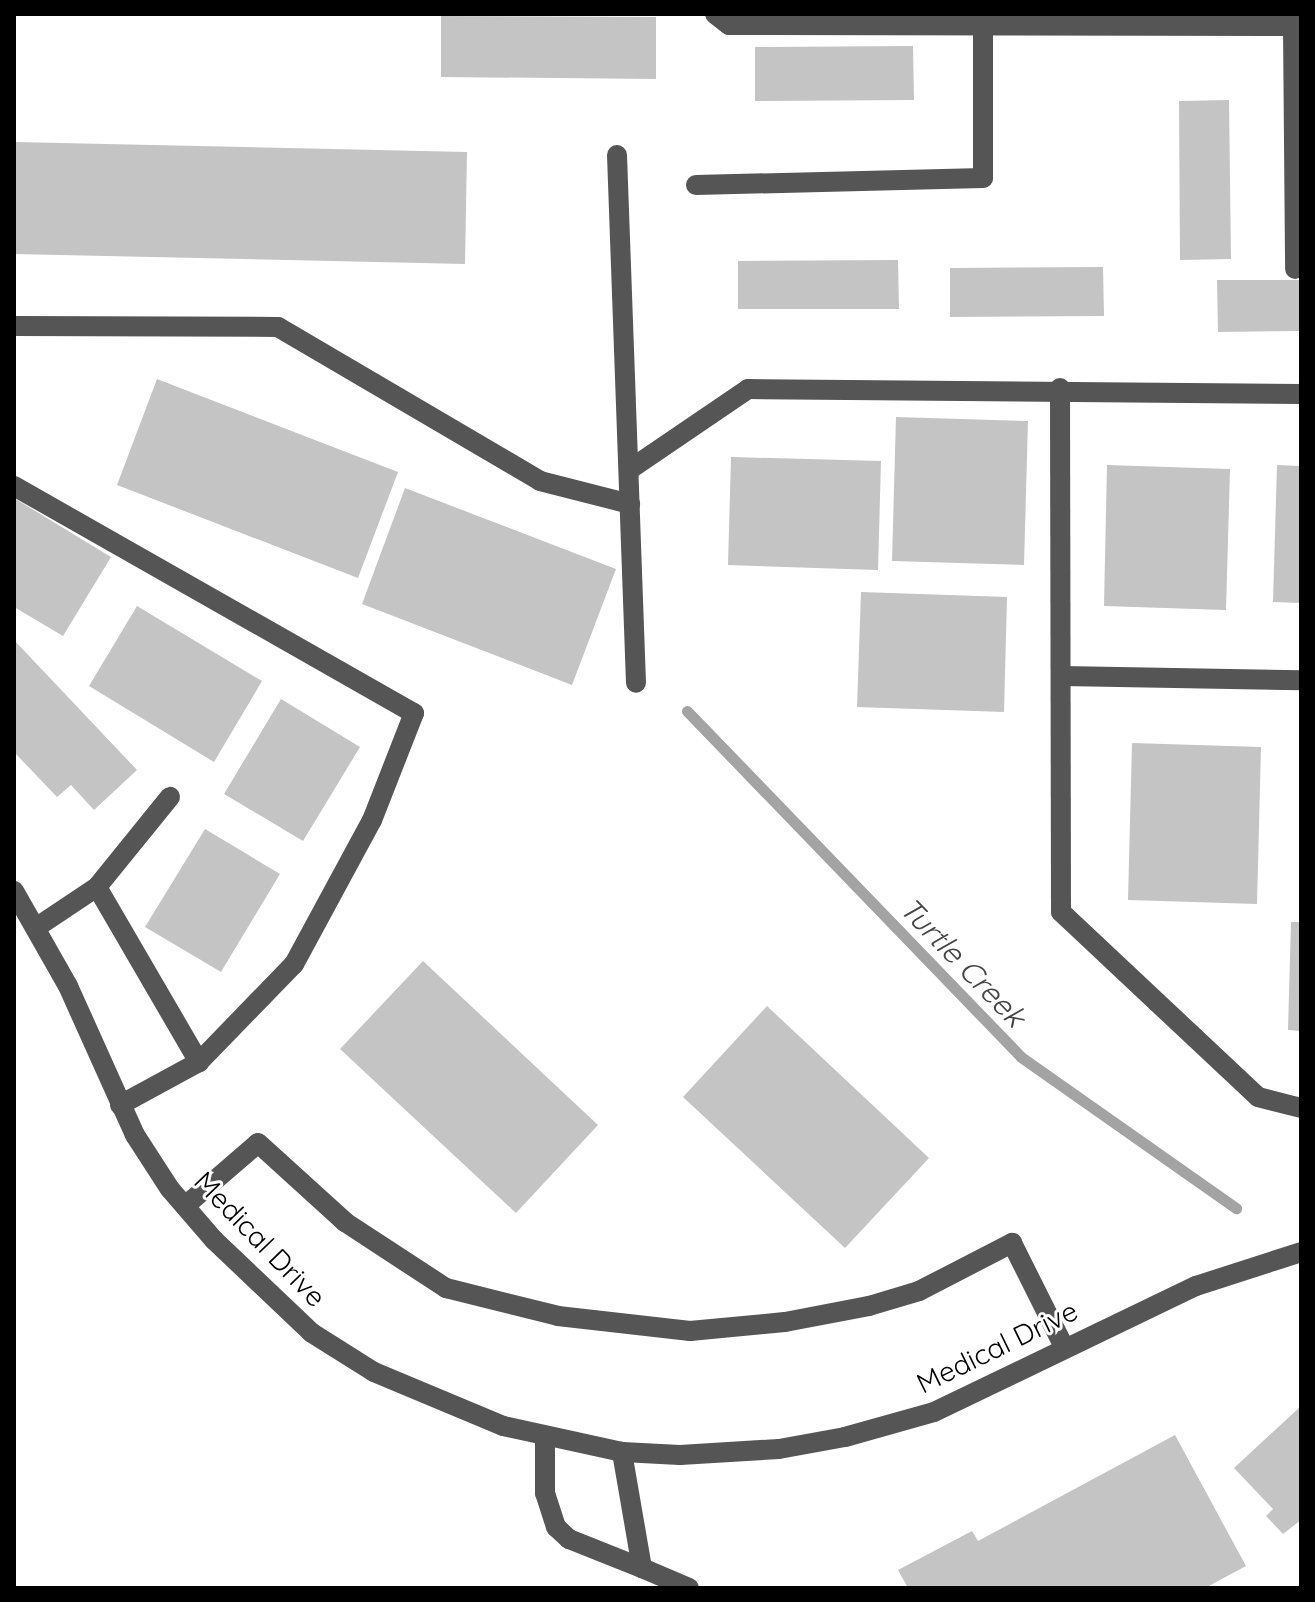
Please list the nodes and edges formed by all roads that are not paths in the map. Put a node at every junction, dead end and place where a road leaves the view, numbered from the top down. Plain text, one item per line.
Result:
1 (715, 14) edge
2 (922, 20) edge
3 (1216, 22) edge
4 (983, 27) junction
5 (1297, 27) edge
6 (617, 155) dead end
7 (696, 185) dead end
8 (1295, 269) dead end
9 (14, 326) edge
10 (1060, 388) junction
11 (1301, 394) edge
12 (629, 470) junction
13 (14, 486) edge
14 (630, 504) junction
15 (1062, 676) junction
16 (1301, 680) edge
17 (636, 683) dead end
18 (170, 797) dead end
19 (97, 887) junction
20 (14, 891) edge
21 (37, 927) junction
22 (199, 1062) junction
23 (120, 1105) junction
24 (1301, 1108) edge
25 (185, 1206) junction
26 (1301, 1252) edge
27 (1063, 1345) junction
28 (545, 1436) junction
29 (622, 1452) junction
30 (642, 1568) junction
31 (689, 1588) edge

1 - 2 street
2 - 4 street
3 - 4 street
3 - 5 street
4 - 7 street
5 - 8 street
6 - 12 street
9 - 14 street
10 - 11 street
10 - 12 street
10 - 15 street
12 - 14 street
13 - 22 street
14 - 17 street
15 - 16 street
15 - 24 street
18 - 19 street
19 - 21 street
19 - 22 street
20 - 21 street, Medical Drive
21 - 23 street, Medical Drive
22 - 23 street
23 - 25 street, Medical Drive
25 - 27 street
25 - 28 street, Medical Drive
26 - 27 street, Medical Drive
27 - 29 street, Medical Drive
28 - 29 street, Medical Drive
28 - 30 street
29 - 30 street
30 - 31 street

